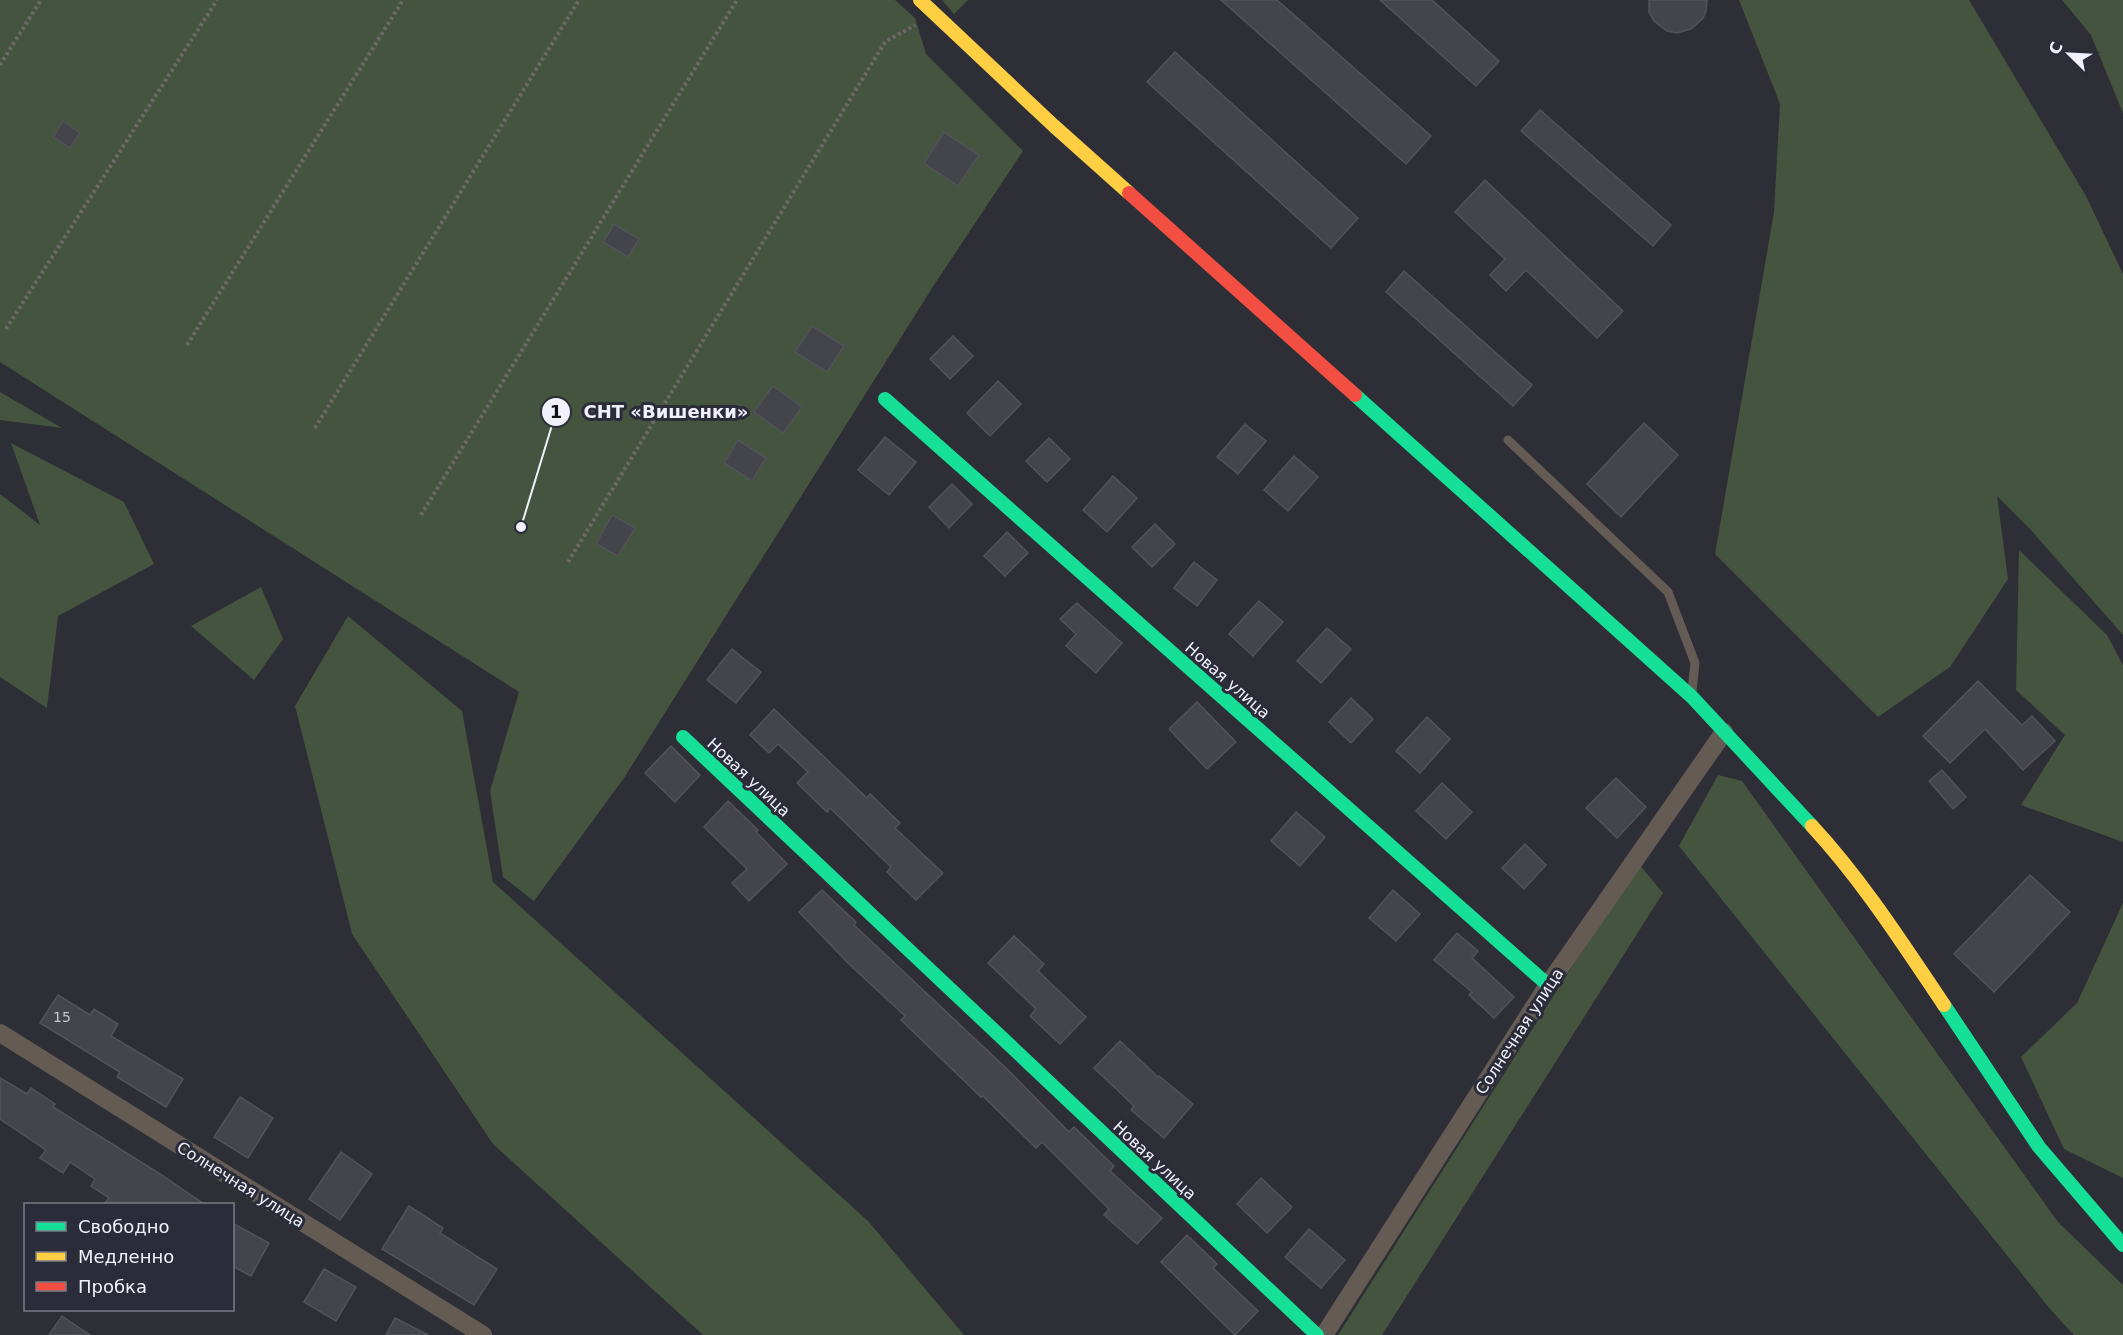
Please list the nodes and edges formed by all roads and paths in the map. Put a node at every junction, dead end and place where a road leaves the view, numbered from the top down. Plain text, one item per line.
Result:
1 (41, 0) edge
2 (217, 0) edge
3 (403, 0) edge
4 (579, 0) edge
5 (737, 0) edge
6 (920, 0) edge
7 (935, 14) junction
8 (0, 65) edge
9 (6, 328) dead end
10 (187, 345) dead end
11 (885, 399) dead end
12 (315, 428) dead end
13 (1508, 440) dead end
14 (421, 515) dead end
15 (568, 562) dead end
16 (1692, 697) junction
17 (1724, 732) junction
18 (683, 737) dead end
19 (1548, 985) junction
20 (0, 1033) edge
21 (2123, 1245) edge
22 (483, 1335) edge
23 (1317, 1335) edge
24 (1324, 1335) edge

1 - 8 path
2 - 9 path
3 - 10 path
4 - 12 path
5 - 14 path
6 - 7 street
7 - 15 path
7 - 16 street
11 - 19 street, Новая улица
13 - 16 lane
16 - 17 street
17 - 19 street, Солнечная улица
17 - 21 street
18 - 23 street, Новая улица
19 - 24 street, Солнечная улица
20 - 22 street, Солнечная улица

